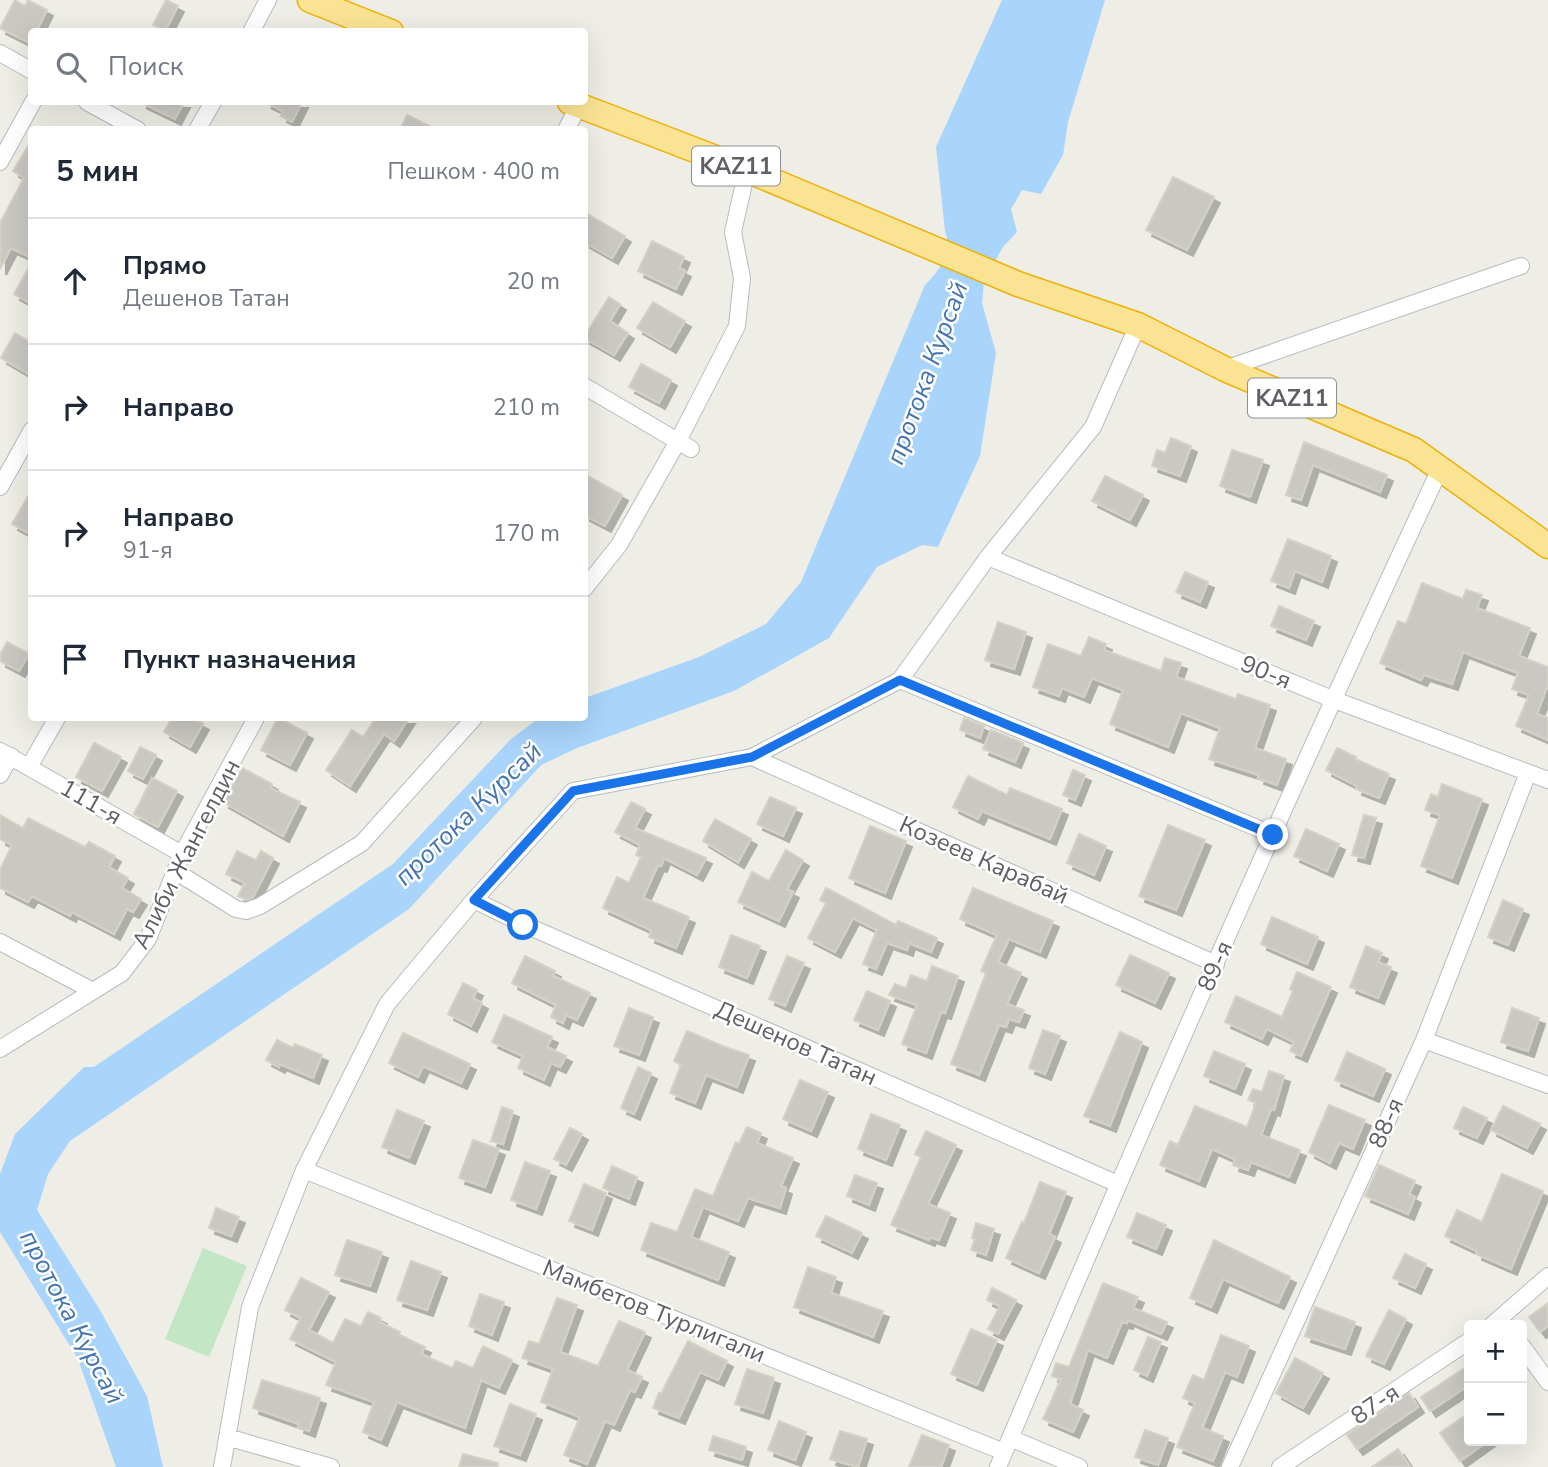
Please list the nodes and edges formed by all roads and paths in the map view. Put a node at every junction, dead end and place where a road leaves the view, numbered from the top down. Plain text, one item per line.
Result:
1 (268, 0) edge
2 (310, 0) edge
3 (253, 28) edge
4 (381, 28) edge
5 (0, 52) edge
6 (28, 69) edge
7 (31, 105) edge
8 (92, 105) edge
9 (211, 105) edge
10 (574, 105) edge
11 (580, 105) edge
12 (131, 126) edge
13 (199, 126) edge
14 (567, 126) edge
15 (0, 162) edge
16 (747, 170) junction
17 (1521, 266) dead end
18 (1138, 325) junction
19 (1225, 369) junction
20 (588, 388) edge
21 (28, 437) edge
22 (684, 445) junction
23 (1440, 469) junction
24 (0, 487) edge
25 (1548, 546) edge
26 (988, 556) junction
27 (588, 584) edge
28 (900, 680) junction
29 (1332, 699) junction
30 (55, 721) edge
31 (254, 721) edge
32 (471, 721) edge
33 (5, 753) edge
34 (752, 757) junction
35 (29, 767) junction
36 (1528, 773) junction
37 (0, 775) edge
38 (1548, 780) edge
39 (1273, 835) junction
40 (182, 854) junction
41 (175, 871) junction
42 (474, 900) junction
43 (0, 942) edge
44 (1216, 964) junction
45 (93, 991) junction
46 (1424, 1040) junction
47 (0, 1049) edge
48 (1548, 1085) edge
49 (304, 1170) junction
50 (1118, 1184) junction
51 (1548, 1276) edge
52 (1504, 1320) edge
53 (1464, 1344) edge
54 (1527, 1353) edge
55 (1548, 1382) edge
56 (227, 1437) junction
57 (1004, 1452) edge
58 (222, 1467) edge
59 (331, 1467) edge
60 (1079, 1467) edge
61 (1230, 1467) edge
62 (1280, 1467) edge

1 - 3 street
2 - 4 highway
5 - 6 street
7 - 15 street
8 - 12 street
9 - 13 street
10 - 14 street
11 - 16 highway, KAZ11
16 - 18 highway, KAZ11
16 - 22 street
17 - 19 street
18 - 19 highway, KAZ11
18 - 26 street
19 - 23 highway, KAZ11
20 - 22 street
21 - 24 street
22 - 27 street
23 - 25 highway, KAZ11
23 - 29 street, 89-я
26 - 28 street
26 - 29 street, 90-я
28 - 34 street
28 - 39 street
29 - 36 street, 90-я
29 - 39 street, 89-я
30 - 35 street
31 - 40 street, Алиби Жангелдин
32 - 41 street
33 - 35 street, 111-я
33 - 37 street
34 - 42 street
34 - 44 street, Козеев Карабай
35 - 40 street, 111-я
36 - 38 street, 90-я
36 - 46 street, 88-я
39 - 44 street, 89-я
40 - 41 street, Алиби Жангелдин
41 - 45 street, Алиби Жангелдин
42 - 49 street
42 - 50 street, Дешенов Татан
43 - 45 street
44 - 50 street, 89-я
45 - 47 street, Алиби Жангелдин
46 - 48 street
46 - 61 street, 88-я
49 - 56 street
49 - 57 street, Мамбетов Турлигали
50 - 57 street, 89-я
51 - 52 street
53 - 62 street, 87-я
54 - 55 street
56 - 58 street
56 - 59 street
57 - 60 street, Мамбетов Турлигали

